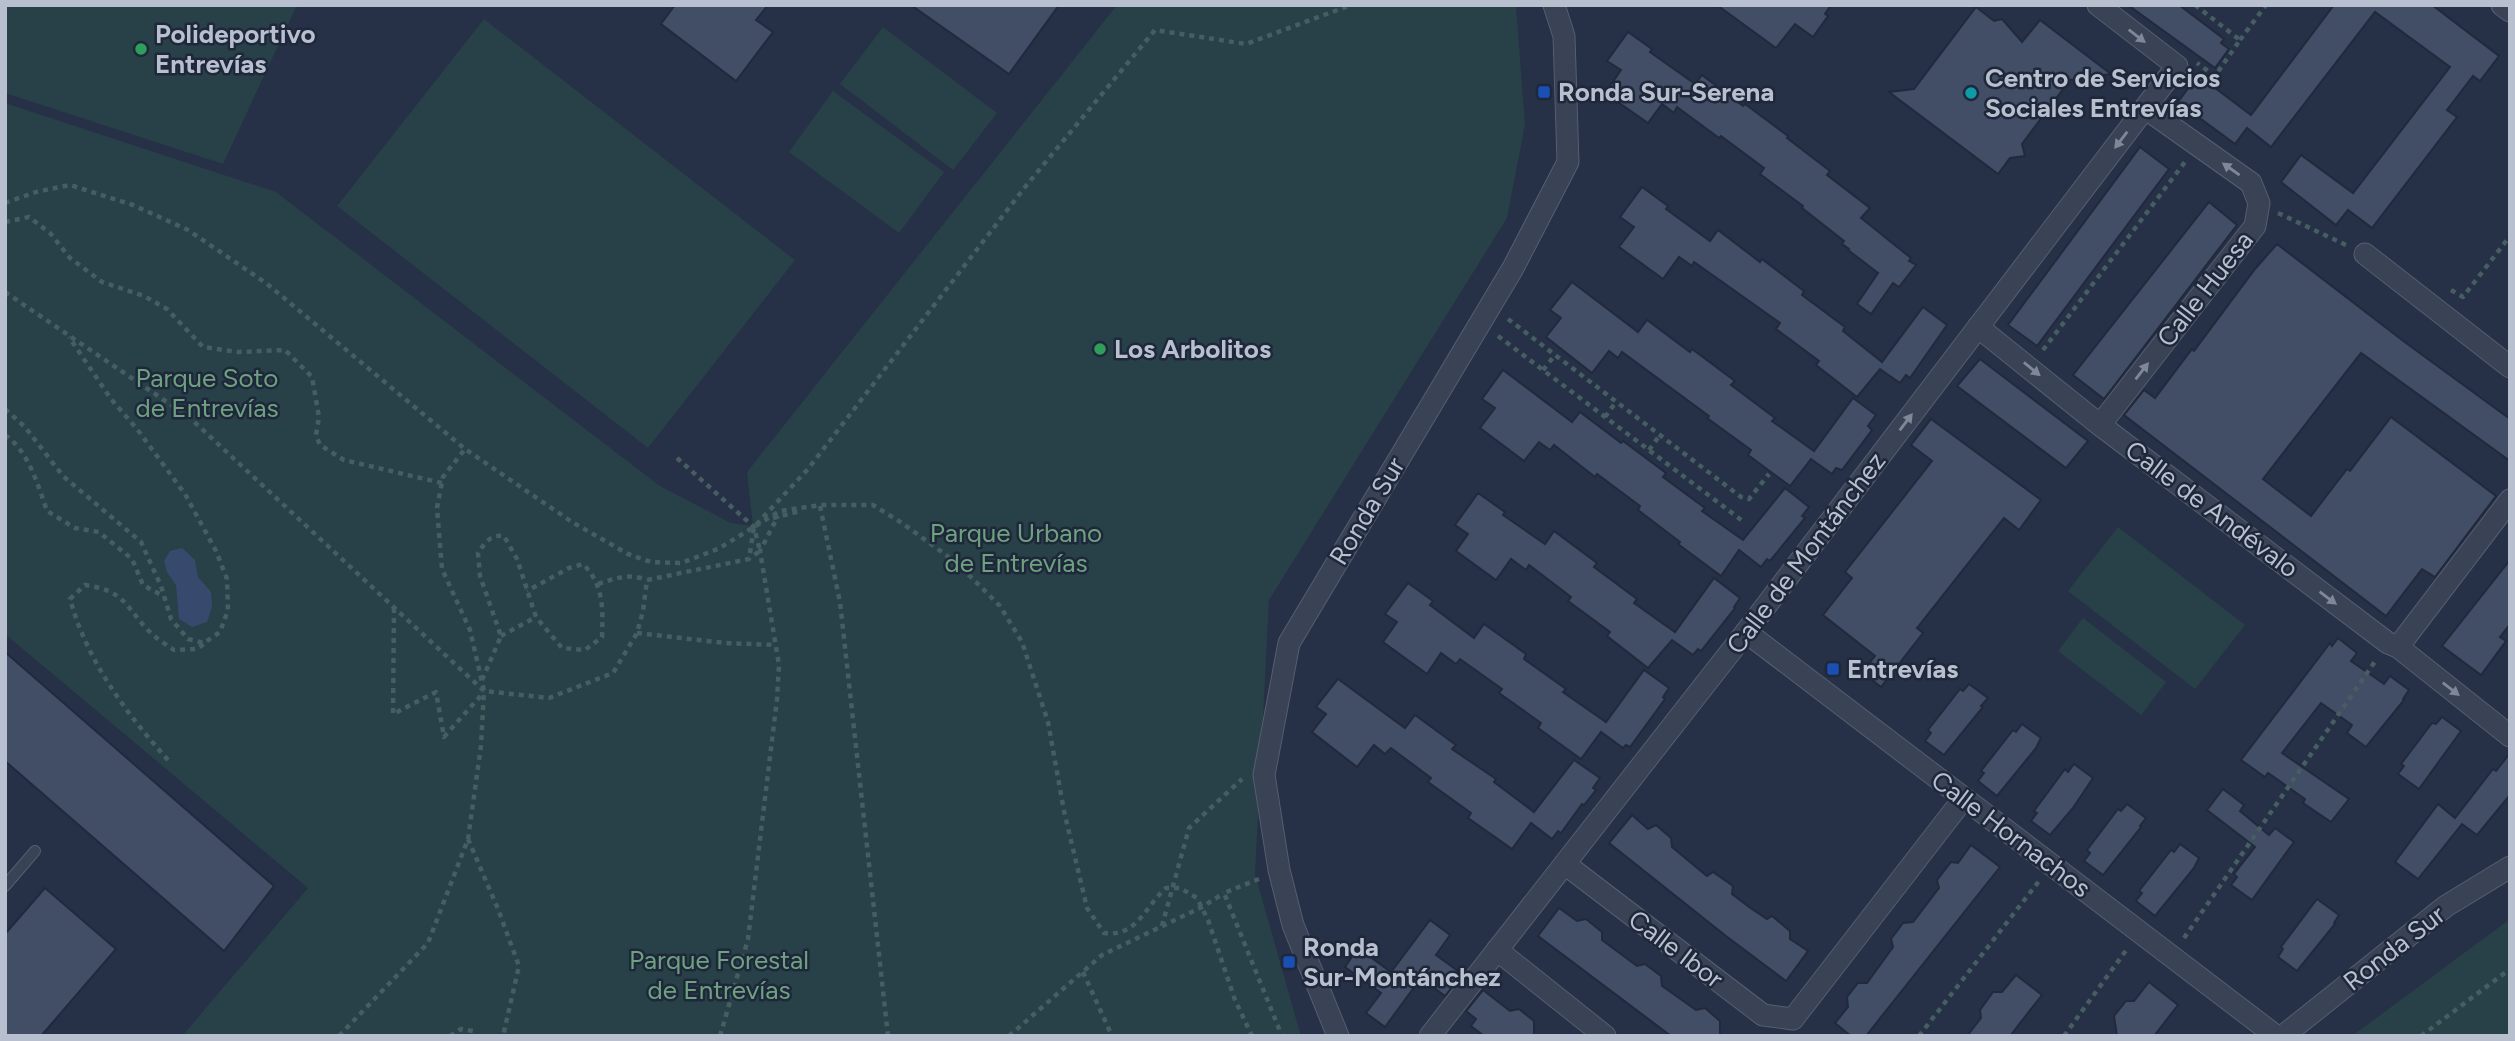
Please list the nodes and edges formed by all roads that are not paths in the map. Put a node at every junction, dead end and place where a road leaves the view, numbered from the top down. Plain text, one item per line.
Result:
1 (1554, 5) edge
2 (2098, 5) edge
3 (2502, 5) edge
4 (2510, 11) edge
5 (2145, 108) junction
6 (2365, 254) road end
7 (1978, 327) junction
8 (2510, 367) edge
9 (2100, 425) junction
10 (2510, 500) edge
11 (1746, 632) junction
12 (2393, 645) junction
13 (2510, 736) edge
14 (1964, 798) junction
15 (34, 851) dead end
16 (1565, 864) junction
17 (2510, 867) edge
18 (5, 886) edge
19 (1497, 950) junction
20 (1787, 1027) edge
21 (1338, 1036) edge
22 (1430, 1036) edge
23 (1605, 1036) edge
24 (2276, 1036) edge
25 (2283, 1036) edge

1 - 21 street, Ronda Sur
2 -> 5 street, Calle de Montánchez
3 - 4 street
5 -> 7 street, Calle de Montánchez
9 -> 5 street, Calle Huesa
6 - 8 street
7 -> 9 street, Calle de Andévalo
11 -> 7 street, Calle de Montánchez
9 -> 12 street, Calle de Andévalo
10 - 12 street
11 - 14 street, Calle Hornachos
11 - 16 street, Calle de Montánchez
12 -> 13 street, Calle de Andévalo
14 - 20 street, Calle Ibor
14 - 24 street, Calle Hornachos
15 - 18 lane
16 - 19 street, Calle de Montánchez
16 - 20 street, Calle Ibor
17 - 25 street, Ronda Sur
19 - 22 street, Calle de Montánchez
19 - 23 street

